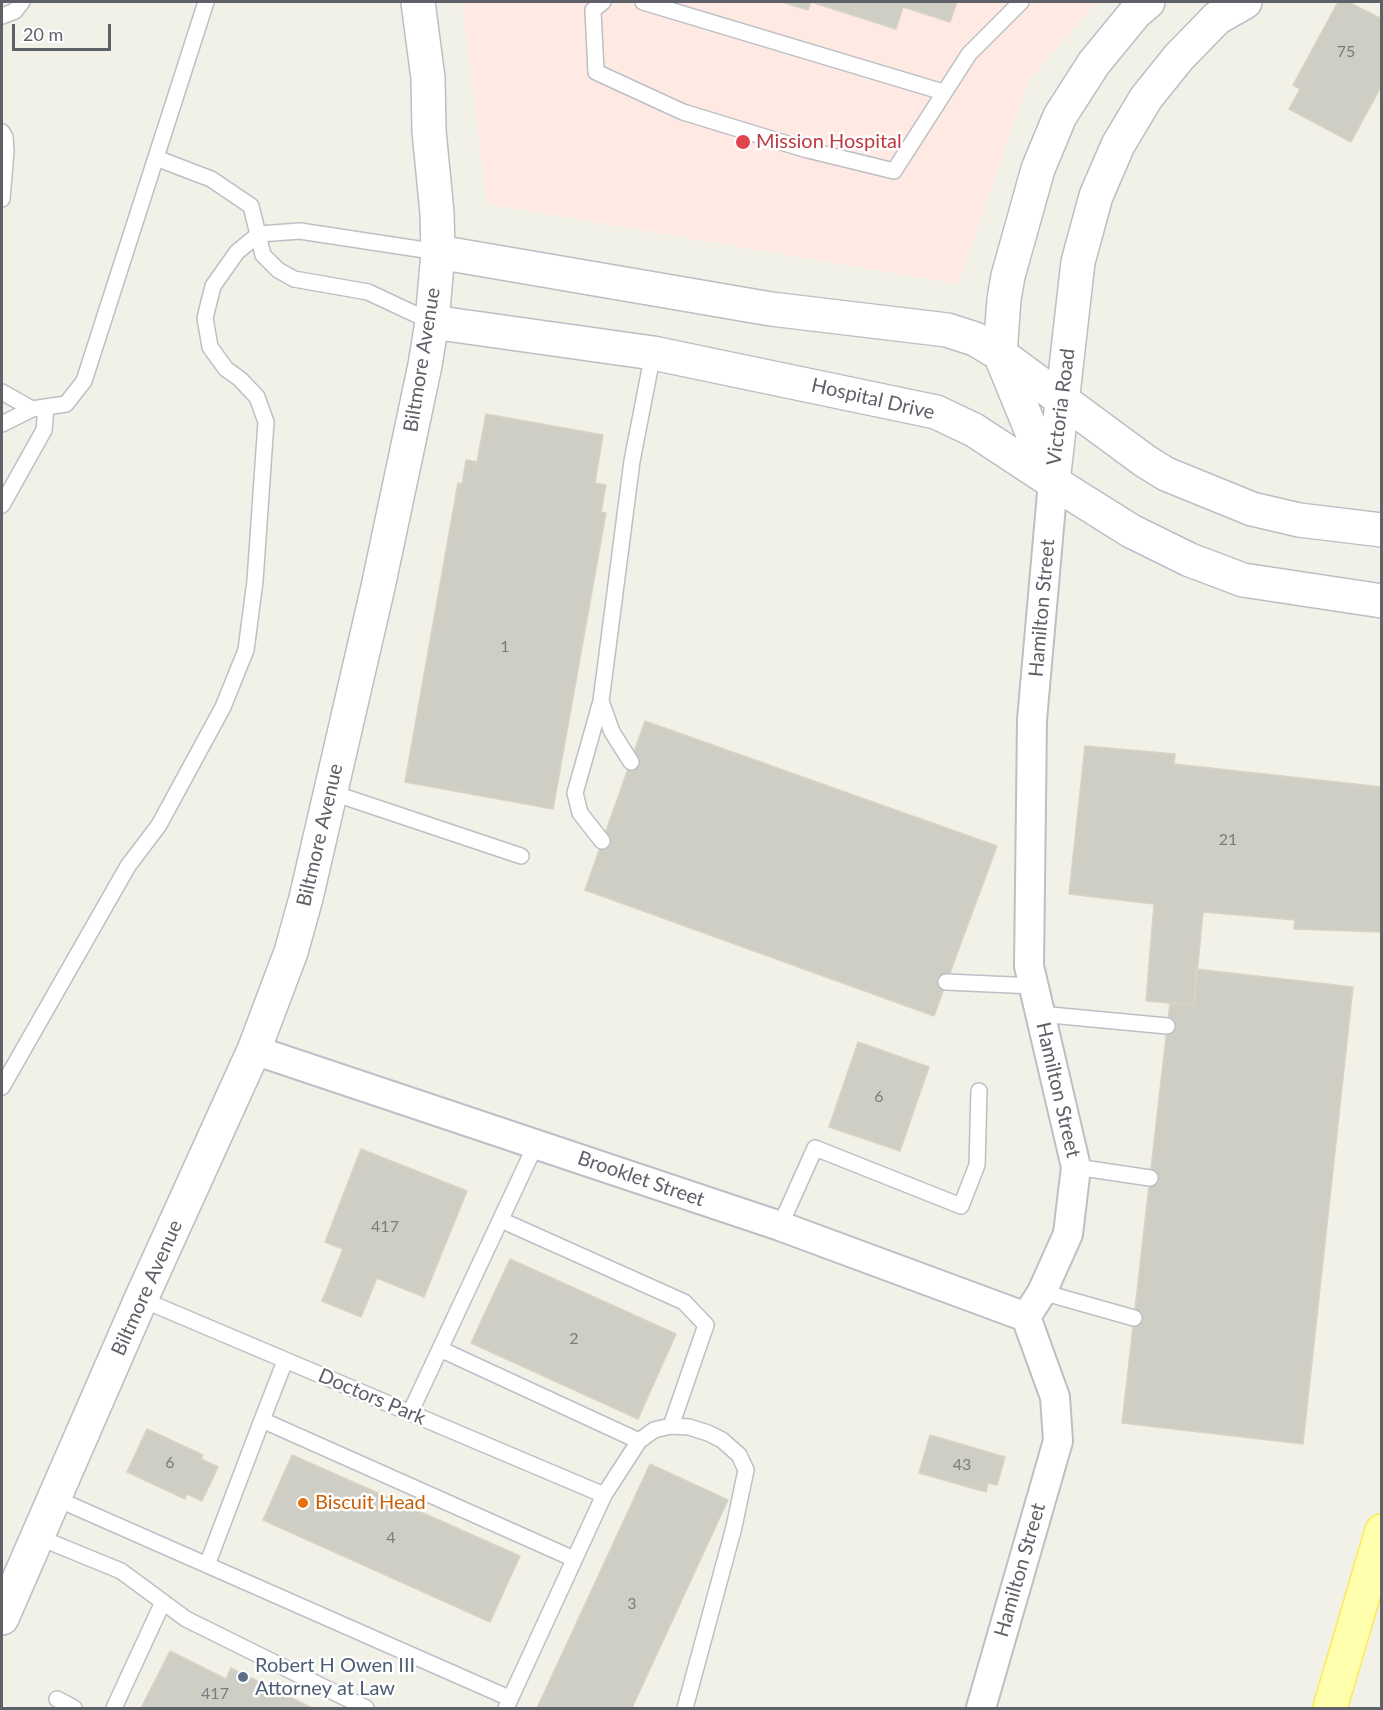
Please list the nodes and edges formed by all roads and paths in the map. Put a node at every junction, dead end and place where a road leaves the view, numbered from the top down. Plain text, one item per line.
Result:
1 (22, 2) edge
2 (206, 2) edge
3 (418, 2) edge
4 (643, 2) edge
5 (1021, 2) edge
6 (1148, 2) edge
7 (1245, 2) edge
8 (597, 4) edge
9 (2, 16) edge
10 (943, 92) junction
11 (2, 132) edge
12 (156, 158) junction
13 (3, 173) edge
14 (2, 199) edge
15 (259, 234) junction
16 (438, 252) junction
17 (432, 322) junction
18 (653, 353) junction
19 (1000, 354) junction
20 (2, 392) edge
21 (1063, 399) junction
22 (39, 408) junction
23 (2, 424) edge
24 (1053, 482) junction
25 (2, 505) edge
26 (1382, 530) edge
27 (1382, 601) edge
28 (601, 701) junction
29 (631, 762) dead end
30 (330, 792) junction
31 (602, 842) dead end
32 (521, 856) dead end
33 (946, 982) dead end
34 (1034, 986) junction
35 (1040, 1014) junction
36 (1167, 1026) dead end
37 (254, 1050) junction
38 (2, 1087) edge
39 (979, 1091) dead end
40 (536, 1144) junction
41 (1076, 1167) junction
42 (1150, 1178) dead end
43 (501, 1220) junction
44 (780, 1226) junction
45 (1042, 1292) junction
46 (141, 1299) junction
47 (1026, 1317) junction
48 (1134, 1318) dead end
49 (440, 1349) junction
50 (285, 1360) junction
51 (410, 1413) junction
52 (262, 1420) junction
53 (671, 1426) junction
54 (639, 1441) junction
55 (604, 1495) junction
56 (55, 1498) junction
57 (1382, 1531) edge
58 (38, 1537) junction
59 (574, 1559) junction
60 (207, 1565) junction
61 (163, 1602) junction
62 (2, 1618) edge
63 (57, 1699) dead end
64 (508, 1703) edge
65 (74, 1708) edge
66 (114, 1708) edge
67 (366, 1708) edge
68 (685, 1708) edge
69 (981, 1708) edge
70 (1330, 1708) edge

1 - 9 lane
2 - 12 lane
3 - 16 street, Biltmore Avenue
4 - 10 lane
5 - 10 lane
6 - 19 street, Victoria Road
7 - 21 street, Victoria Road
8 - 10 lane
11 - 13 lane
12 - 15 lane
12 - 22 lane
13 - 14 lane
15 - 16 lane
15 - 17 lane
15 - 38 lane
16 - 17 street, Biltmore Avenue
16 - 19 street
17 - 18 street, Hospital Drive
17 - 30 street, Biltmore Avenue
18 - 24 street, Hospital Drive
18 - 28 lane
19 - 21 street
19 - 24 street, Victoria Road
20 - 22 lane
21 - 24 street, Victoria Road
21 - 26 street
22 - 23 lane
22 - 25 lane
24 - 27 street, Hospital Drive
24 - 34 street, Hamilton Street
28 - 29 lane
28 - 31 lane
30 - 32 lane
30 - 37 street, Biltmore Avenue
33 - 34 lane
34 - 35 street, Hamilton Street
35 - 36 lane
35 - 41 street, Hamilton Street
37 - 40 street, Brooklet Street
37 - 46 street, Biltmore Avenue
39 - 44 lane
40 - 43 lane
40 - 44 street, Brooklet Street
41 - 42 lane
41 - 45 street, Hamilton Street
43 - 49 lane
43 - 53 lane
44 - 47 street, Brooklet Street
45 - 47 street, Hamilton Street
45 - 48 lane
46 - 50 lane, Doctors Park
46 - 56 street, Biltmore Avenue
47 - 69 street, Hamilton Street
49 - 51 lane
49 - 54 lane
50 - 51 lane, Doctors Park
50 - 52 lane
51 - 55 lane, Doctors Park
52 - 59 lane
52 - 60 lane
53 - 54 lane
53 - 68 lane
54 - 55 lane
55 - 59 lane
56 - 58 street, Biltmore Avenue
56 - 60 lane
57 - 70 main road
58 - 61 lane
58 - 62 street, Biltmore Avenue
59 - 64 lane
60 - 64 lane
61 - 66 lane
61 - 67 lane
63 - 65 lane

